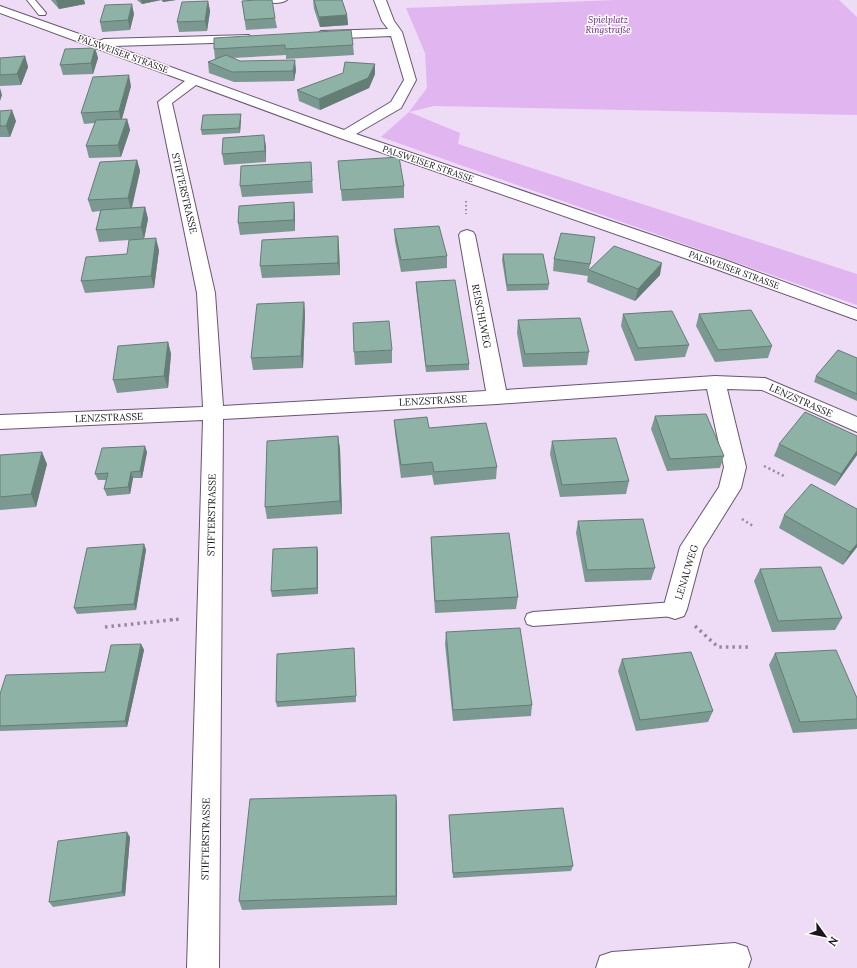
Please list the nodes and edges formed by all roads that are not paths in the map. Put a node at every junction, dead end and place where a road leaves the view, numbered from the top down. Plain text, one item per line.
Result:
1 (31, 0) edge
2 (267, 0) edge
3 (283, 0) edge
4 (380, 0) edge
5 (0, 9) edge
6 (42, 13) dead end
7 (396, 32) junction
8 (309, 35) edge
9 (254, 37) edge
10 (94, 44) junction
11 (193, 81) junction
12 (345, 135) junction
13 (467, 235) dead end
14 (857, 315) edge
15 (715, 382) junction
16 (497, 397) junction
17 (213, 412) junction
18 (0, 422) edge
19 (857, 425) edge
20 (675, 609) joint
21 (533, 620) dead end
22 (734, 959) dead end
23 (203, 968) edge
24 (612, 968) edge

1 - 6 lane
2 - 3 lane
4 - 7 street
5 - 10 street, PALSWEISER STRASSE
7 - 8 street
7 - 12 street
9 - 10 street
10 - 11 street, PALSWEISER STRASSE
11 - 12 street, PALSWEISER STRASSE
11 - 17 street, STIFTERSTRASSE
12 - 14 street, PALSWEISER STRASSE
13 - 16 street, REISCHLWEG
15 - 16 street, LENZSTRASSE
15 - 19 street, LENZSTRASSE
15 - 20 street, LENAUWEG
16 - 17 street, LENZSTRASSE
17 - 18 street, LENZSTRASSE
17 - 23 street, STIFTERSTRASSE
20 - 21 lane, LENAUWEG
22 - 24 street

